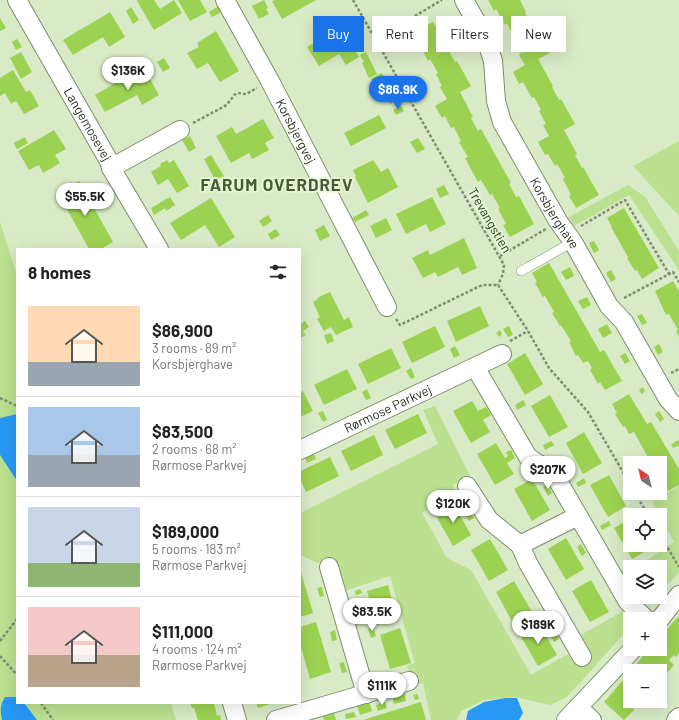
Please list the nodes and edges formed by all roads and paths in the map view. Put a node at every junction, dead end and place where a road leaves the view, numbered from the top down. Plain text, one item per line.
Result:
1 (17, 0) edge
2 (225, 0) edge
3 (353, 0) edge
4 (442, 0) edge
5 (464, 0) edge
6 (415, 16) edge
7 (372, 32) edge
8 (383, 52) edge
9 (270, 81) junction
10 (180, 130) joint
11 (112, 168) junction
12 (566, 232) junction
13 (158, 248) edge
14 (500, 256) junction
15 (521, 271) dead end
16 (669, 274) junction
17 (679, 282) edge
18 (498, 285) junction
19 (610, 306) junction
20 (387, 307) joint
21 (502, 354) dead end
22 (475, 367) junction
23 (0, 398) edge
24 (16, 406) edge
25 (679, 411) edge
26 (301, 450) edge
27 (623, 472) edge
28 (468, 486) dead end
29 (578, 516) junction
30 (520, 546) junction
31 (667, 547) edge
32 (329, 567) dead end
33 (679, 567) edge
34 (679, 595) edge
35 (639, 612) edge
36 (666, 612) edge
37 (16, 620) edge
38 (0, 641) edge
39 (0, 656) edge
40 (626, 656) edge
41 (582, 657) dead end
42 (16, 674) edge
43 (409, 681) dead end
44 (366, 694) junction
45 (42, 704) edge
46 (232, 704) edge
47 (578, 707) junction
48 (679, 717) edge
49 (53, 720) edge
50 (237, 720) edge
51 (276, 720) edge
52 (566, 720) edge
53 (592, 720) edge
54 (676, 720) edge

1 - 11 street, Langemosevej
2 - 9 street, Korsbjergvej
3 - 7 path, Trevangstien
4 - 6 path
5 - 12 street, Korsbjerghave
8 - 14 path, Trevangstien
9 - 10 path
9 - 20 street, Korsbjergvej
10 - 11 street
11 - 13 street, Langemosevej
12 - 14 path
12 - 15 lane
12 - 16 path
12 - 19 street, Korsbjerghave
14 - 18 path, Trevangstien
16 - 17 path
16 - 19 path
18 - 20 path
18 - 27 path
19 - 25 street, Korsbjerghave
21 - 22 street, Rørmose Parkvej
22 - 26 street, Rørmose Parkvej
22 - 29 street
23 - 24 path
28 - 30 street
29 - 30 street
29 - 35 street
30 - 41 street
31 - 33 path
32 - 44 street
34 - 36 street
37 - 38 path
39 - 42 path
40 - 47 street
43 - 44 street
44 - 51 street
45 - 49 path
46 - 50 street
47 - 52 street
47 - 53 street
48 - 54 street

